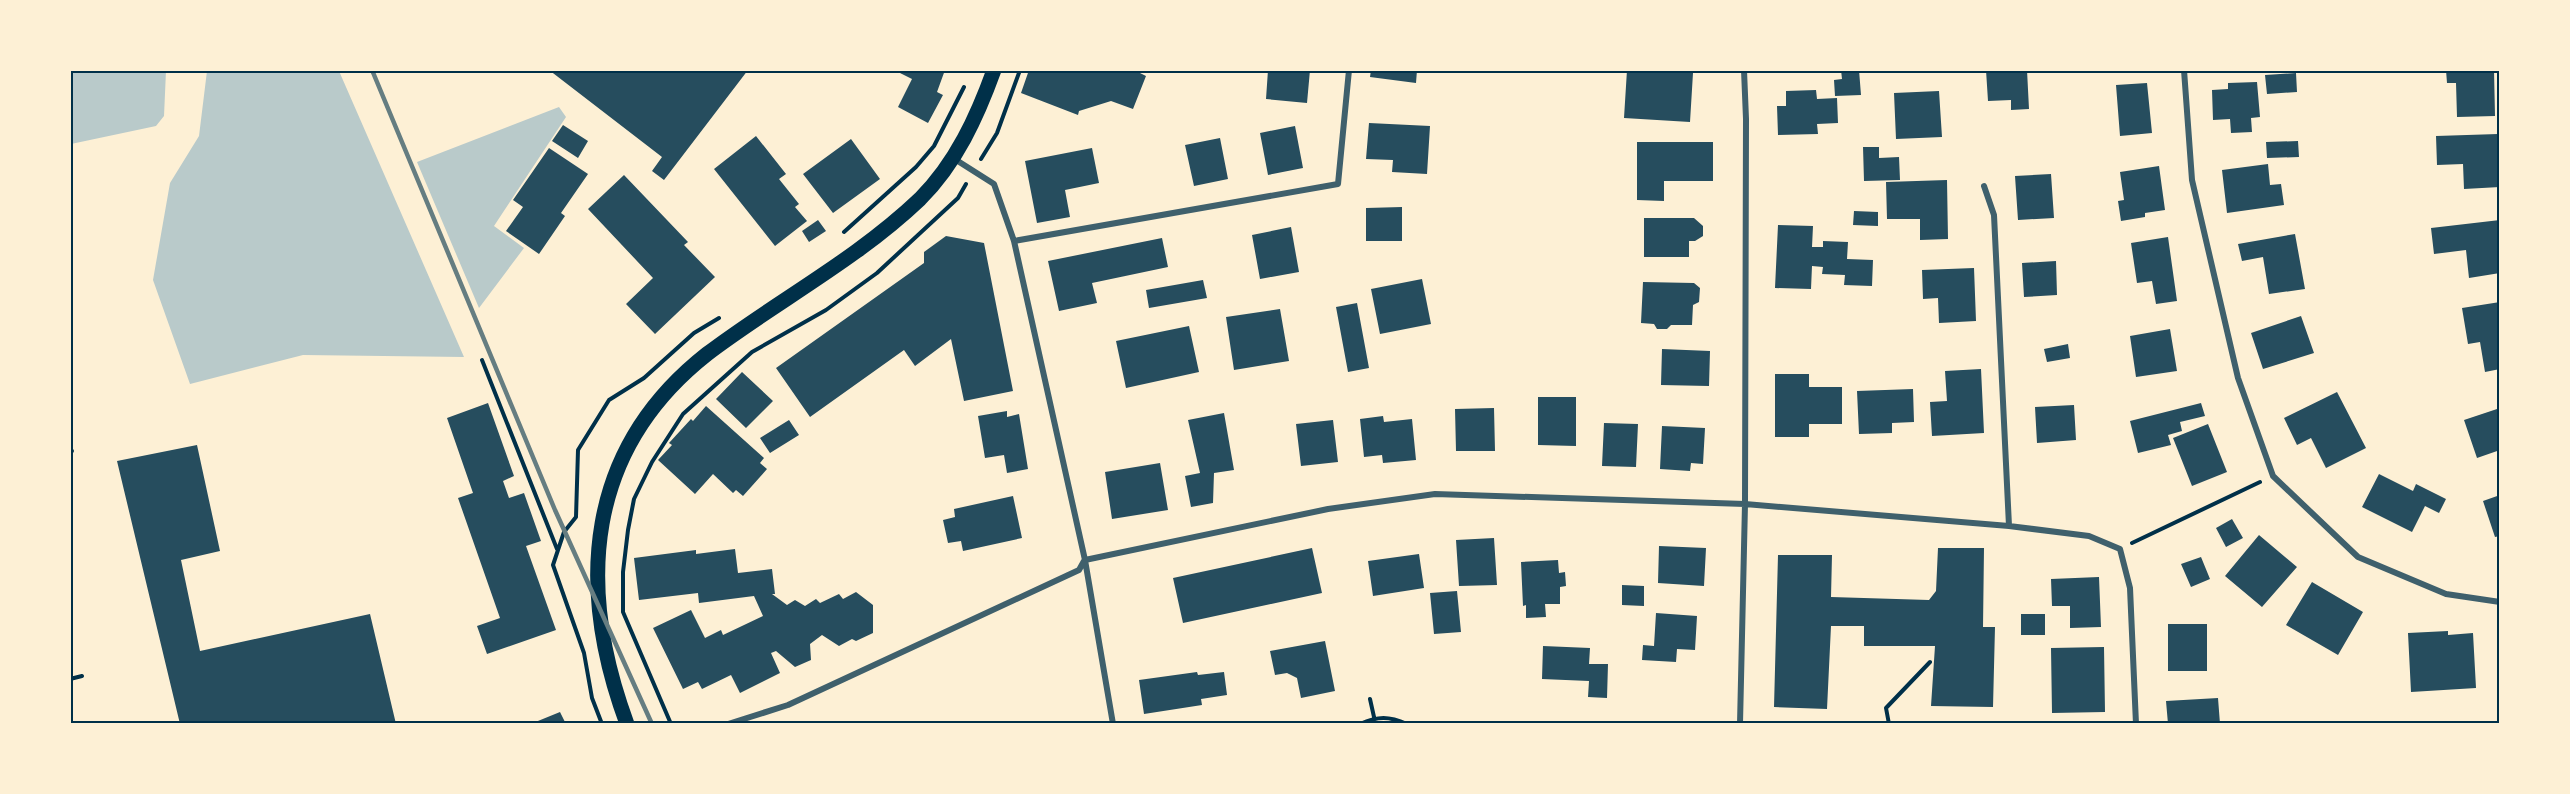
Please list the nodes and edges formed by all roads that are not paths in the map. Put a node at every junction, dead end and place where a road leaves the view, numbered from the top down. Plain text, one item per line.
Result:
1 (994, 70) edge
2 (1349, 70) edge
3 (1744, 70) edge
4 (2184, 70) edge
5 (953, 158) junction
6 (1984, 186) dead end
7 (1014, 241) junction
8 (1745, 504) junction
9 (2009, 526) junction
10 (1085, 560) junction
11 (2499, 602) edge
12 (627, 723) edge
13 (728, 723) edge
14 (1113, 723) edge
15 (1740, 723) edge
16 (2136, 723) edge

1 - 5 main road
2 - 7 street
3 - 8 street
4 - 11 street
5 - 7 street
5 - 12 main road
6 - 9 street
7 - 10 street
8 - 9 street
8 - 10 street
8 - 15 street
9 - 16 street
10 - 13 street
10 - 14 street

